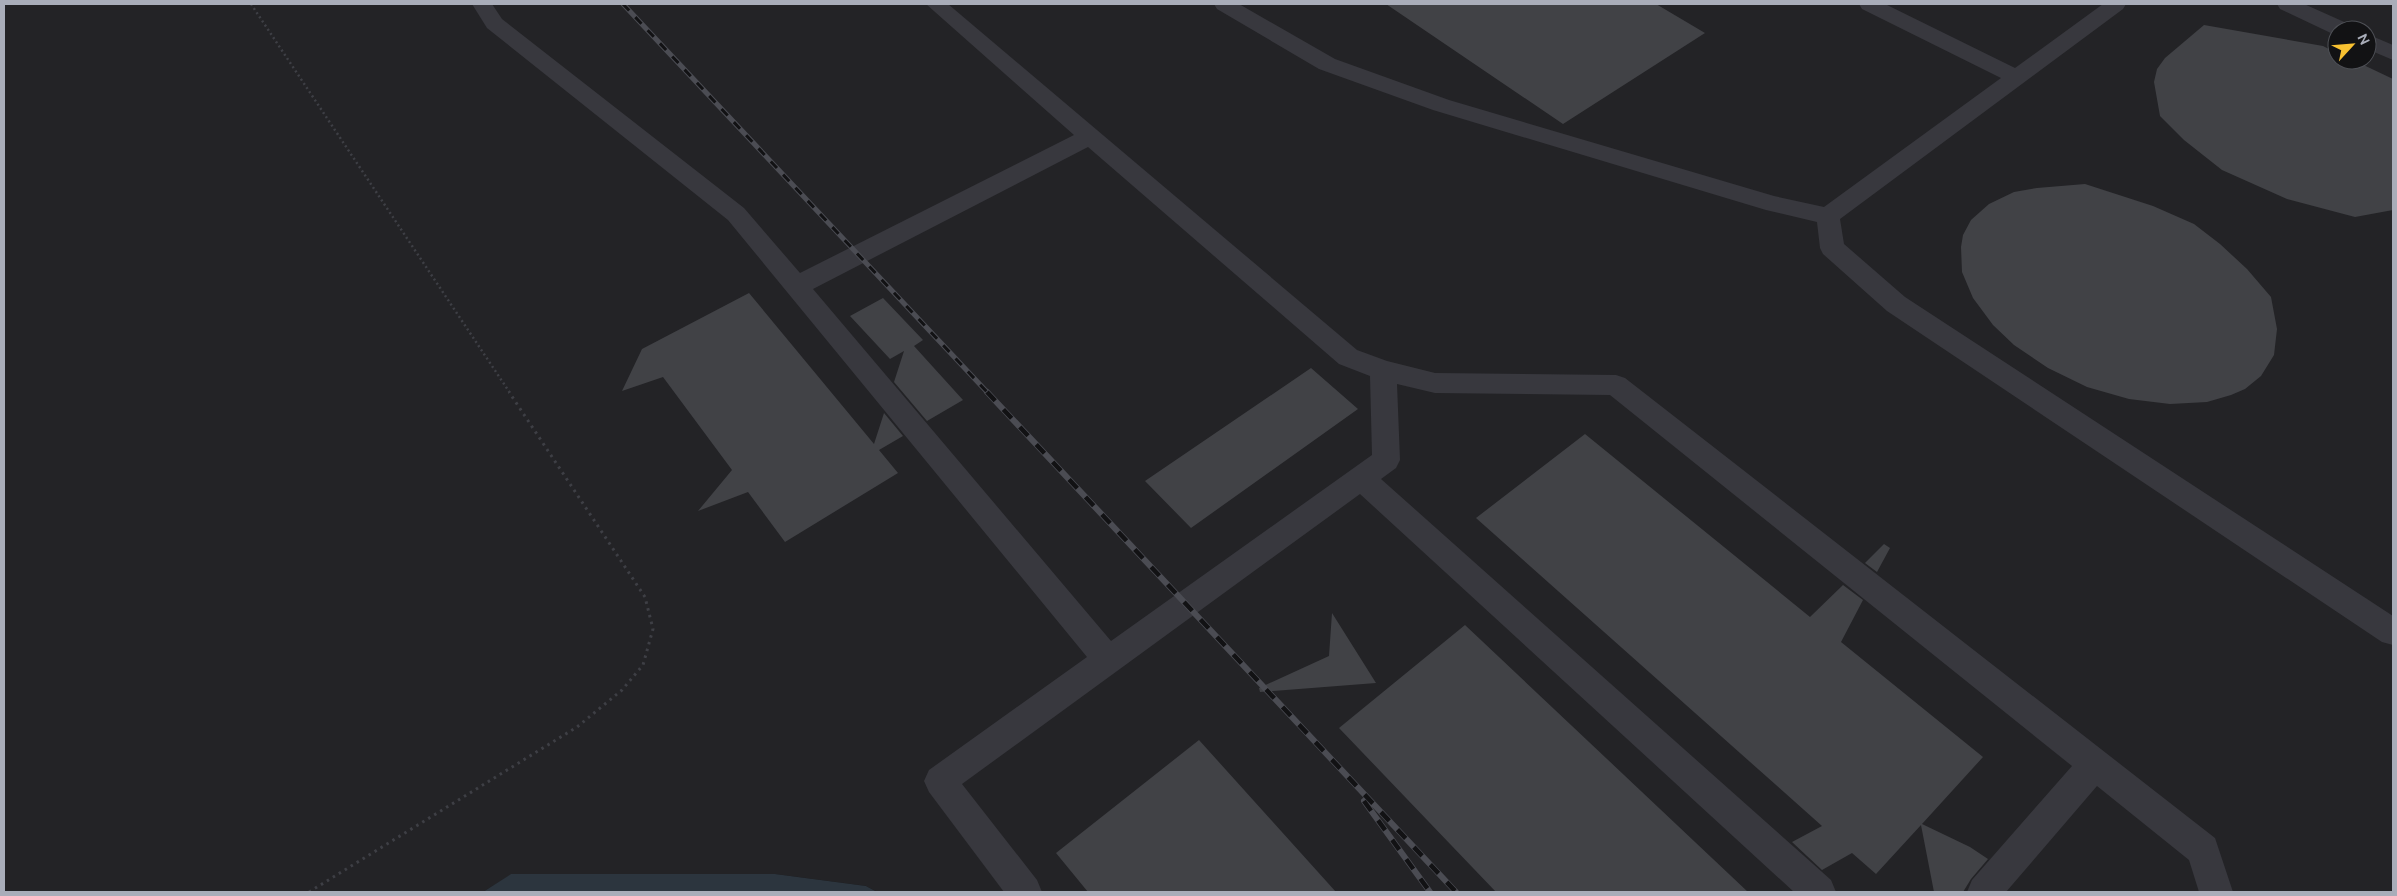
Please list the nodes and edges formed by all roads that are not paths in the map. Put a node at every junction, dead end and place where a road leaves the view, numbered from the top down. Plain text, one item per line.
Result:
1 (482, 4) edge
2 (936, 4) edge
3 (1228, 4) edge
4 (1869, 4) edge
5 (2116, 4) edge
6 (2287, 4) edge
7 (2327, 23) edge
8 (2377, 46) edge
9 (2393, 53) edge
10 (2016, 77) junction
11 (1090, 136) junction
12 (1828, 216) junction
13 (796, 286) junction
14 (1383, 370) junction
15 (1361, 478) junction
16 (2393, 632) edge
17 (1108, 660) junction
18 (2095, 764) junction
19 (1025, 892) edge
20 (1819, 892) edge
21 (1984, 892) edge
22 (2216, 892) edge

1 - 13 lane
2 - 11 lane
3 - 12 lane
4 - 10 lane
5 - 10 lane
6 - 7 lane
8 - 9 lane
10 - 12 lane
11 - 13 lane
11 - 14 lane
12 - 16 lane
13 - 17 lane
14 - 15 lane
14 - 18 lane
15 - 17 lane
15 - 20 lane
17 - 19 lane
18 - 21 lane
18 - 22 lane

